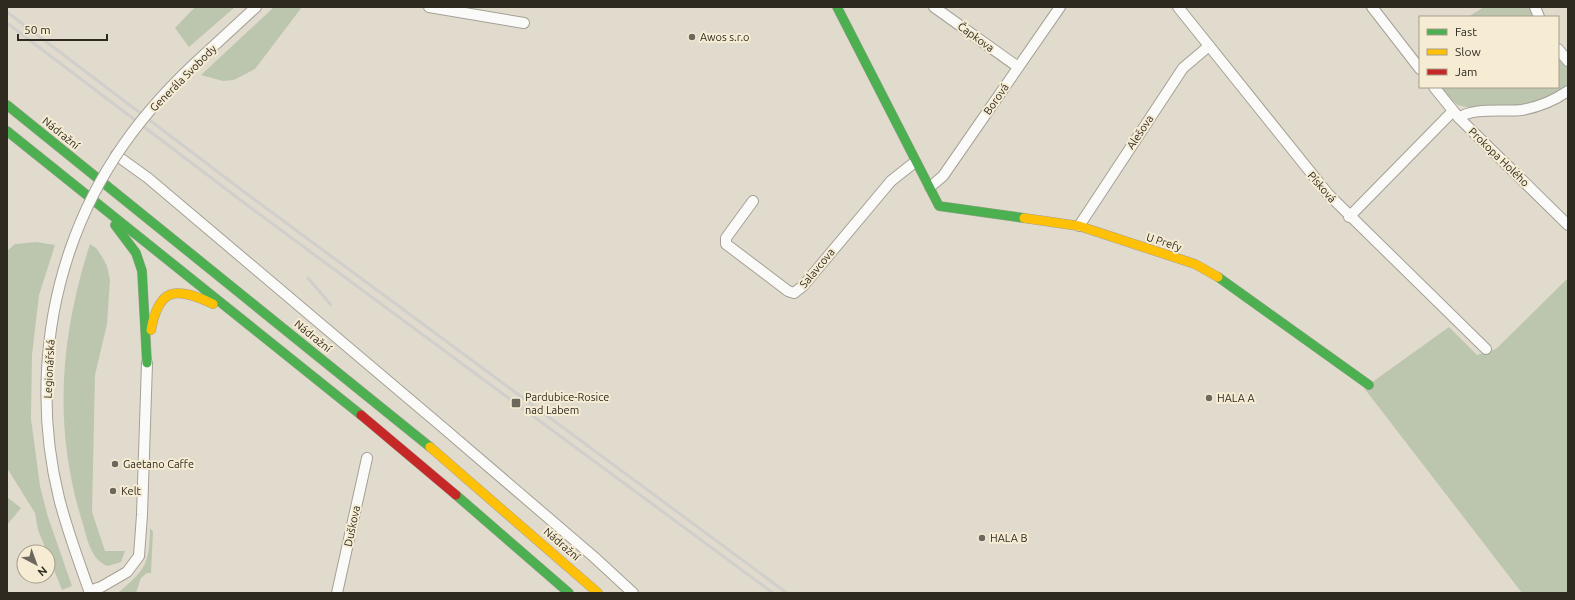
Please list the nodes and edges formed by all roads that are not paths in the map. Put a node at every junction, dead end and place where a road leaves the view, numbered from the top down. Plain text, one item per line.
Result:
1 (256, 7) edge
2 (429, 7) edge
3 (838, 7) edge
4 (934, 7) edge
5 (1060, 7) edge
6 (1178, 7) edge
7 (1372, 7) edge
8 (524, 24) dead end
9 (1209, 46) junction
10 (1559, 50) edge
11 (1568, 61) edge
12 (1018, 68) junction
13 (1419, 68) edge
14 (1435, 88) edge
15 (1568, 91) edge
16 (7, 104) edge
17 (1456, 114) junction
18 (7, 131) edge
19 (116, 155) junction
20 (916, 162) junction
21 (930, 187) junction
22 (753, 201) dead end
23 (96, 202) junction
24 (1349, 217) junction
25 (1568, 225) edge
26 (1079, 226) junction
27 (239, 317) junction
28 (1486, 349) dead end
29 (147, 363) junction
30 (1370, 385) dead end
31 (367, 458) dead end
32 (90, 592) edge
33 (338, 593) edge
34 (569, 593) edge
35 (598, 593) edge
36 (633, 593) edge

1 - 19 street, Generála Svobody, bridge
2 - 8 street
3 - 20 main road
4 - 12 street, Čapkova
5 - 12 street, Borová
6 - 9 street, Písková
7 - 13 street
9 - 24 street, Písková
9 - 26 street, Alešova
10 - 11 street
12 - 21 street, Borová
14 - 17 street, Prokopa Holého
15 - 17 street
16 - 35 main road, Nádražní
17 - 24 street
17 - 25 street, Prokopa Holého
18 - 23 main road
19 - 32 street, Legionářská, bridge
19 - 36 street
20 - 21 main road
20 - 22 street, Salavcova
21 - 26 main road, U Prefy
23 - 27 main road
23 - 29 main road
24 - 28 street, Písková
26 - 30 main road, U Prefy
27 - 29 main road
27 - 34 main road
29 - 32 street, Legionářská
31 - 33 street, Duškova

